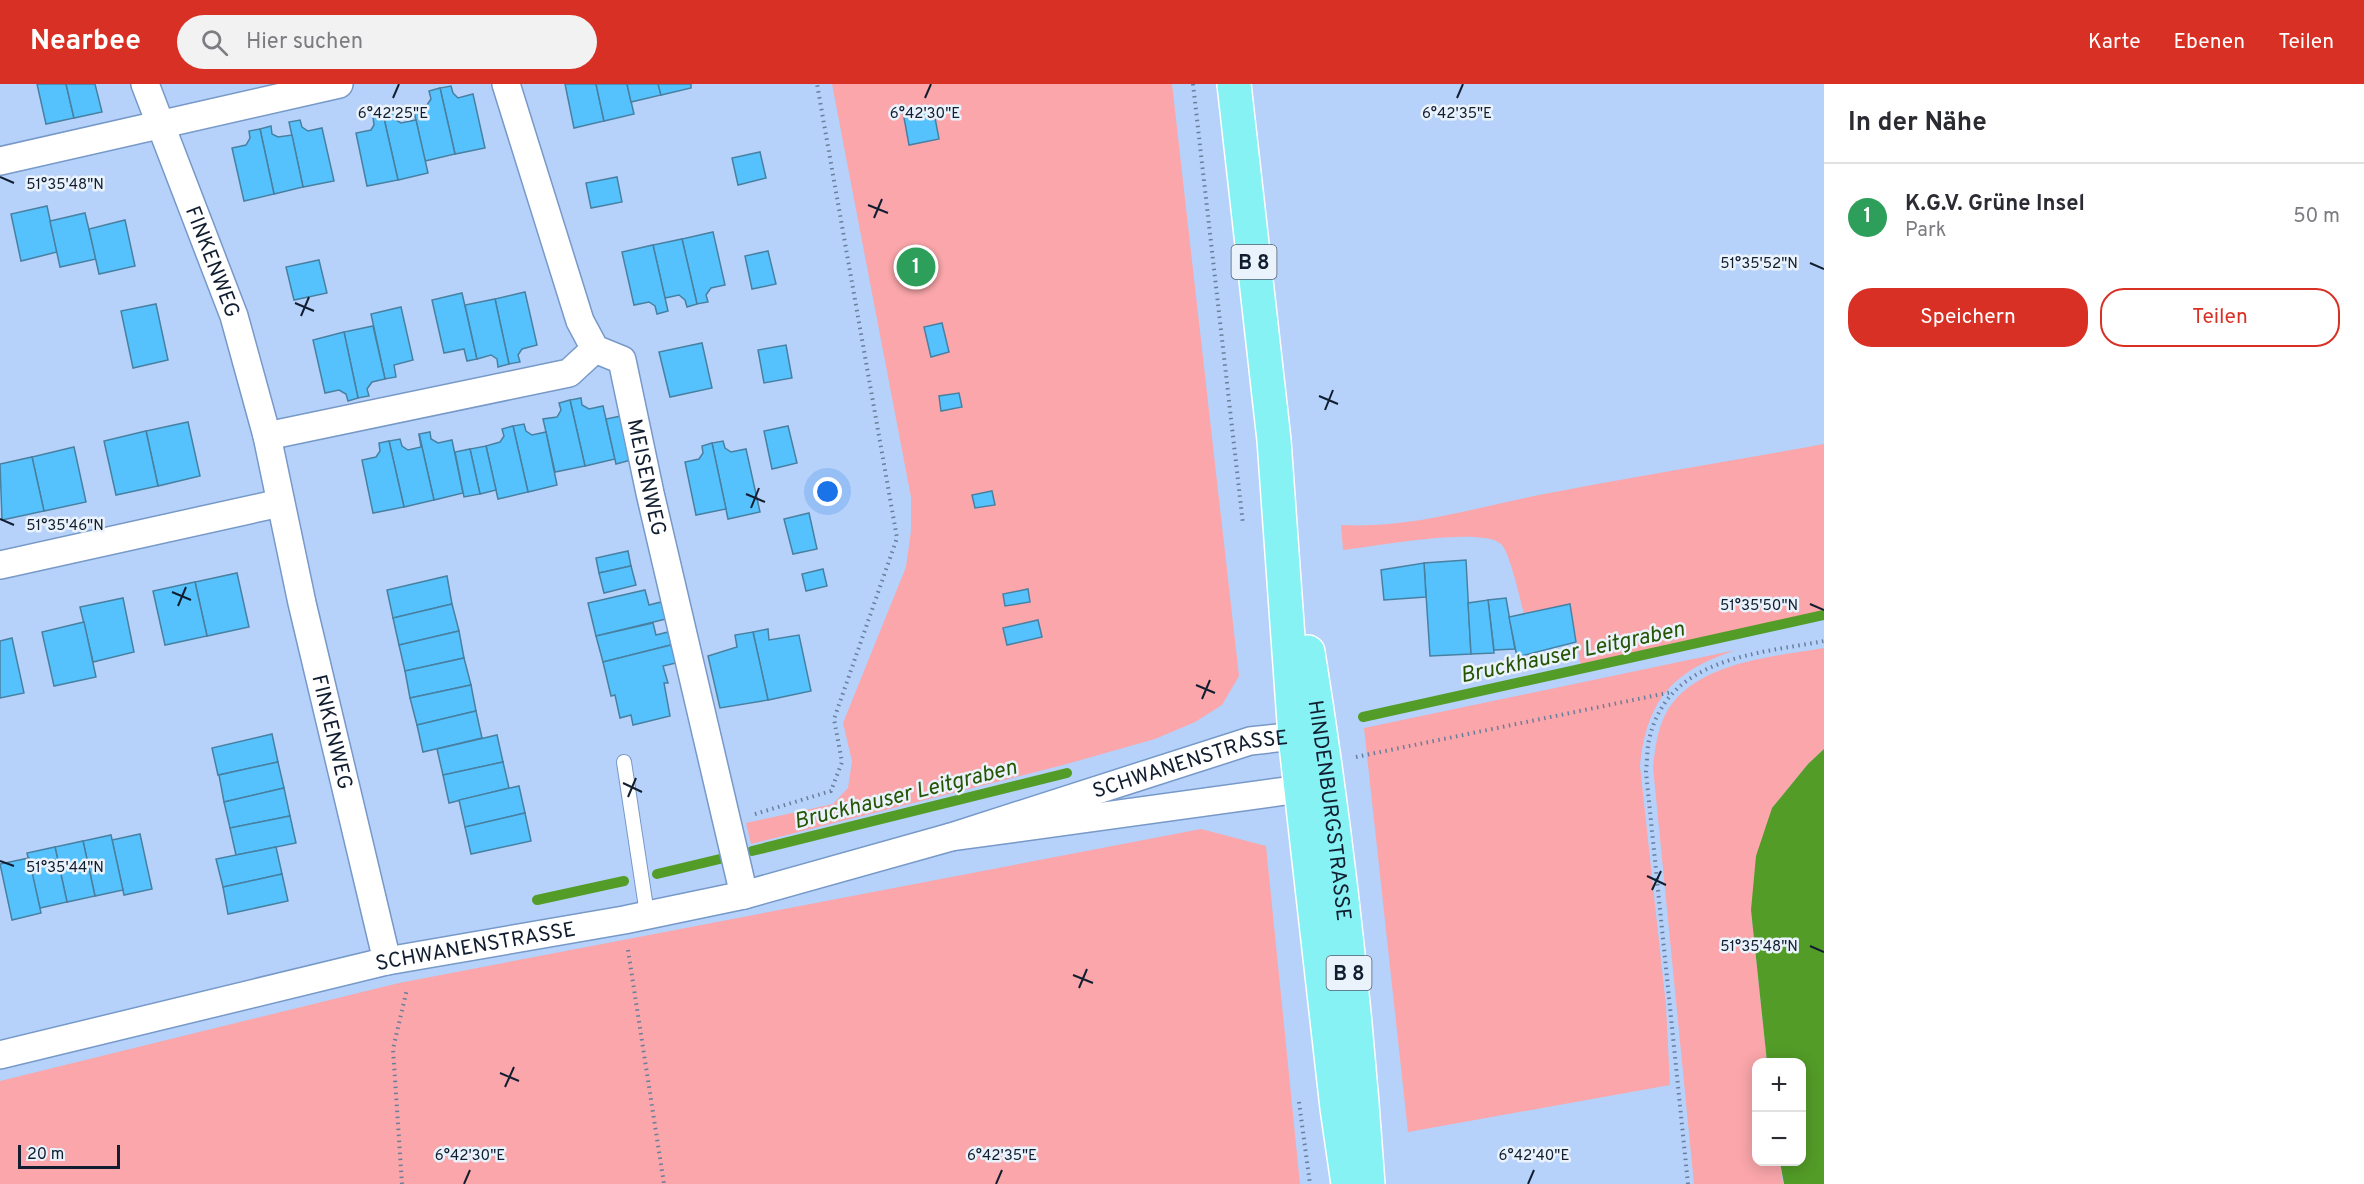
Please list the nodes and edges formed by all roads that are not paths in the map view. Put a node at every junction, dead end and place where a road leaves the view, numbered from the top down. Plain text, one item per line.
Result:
1 (145, 84) edge
2 (339, 84) edge
3 (506, 84) edge
4 (1233, 84) edge
5 (160, 124) junction
6 (0, 161) edge
7 (595, 349) junction
8 (267, 436) junction
9 (1274, 440) junction
10 (280, 503) junction
11 (0, 565) edge
12 (1295, 736) junction
13 (624, 762) dead end
14 (1326, 763) junction
15 (1300, 789) junction
16 (951, 837) junction
17 (744, 895) junction
18 (635, 917) junction
19 (387, 961) junction
20 (0, 1055) edge
21 (1348, 1184) edge
22 (1368, 1184) edge

1 - 5 street, FINKENWEG
2 - 5 street
3 - 7 street
4 - 9 main road, HINDENBURGSTRASSE / B 8
5 - 6 street
5 - 8 street, FINKENWEG
7 - 8 street
7 - 17 street, MEISENWEG
8 - 10 street, FINKENWEG
9 - 12 main road, HINDENBURGSTRASSE / B 8
9 - 14 main road, HINDENBURGSTRASSE / B 8
10 - 11 street
10 - 19 street, FINKENWEG
12 - 14 street, SCHWANENSTRASSE
12 - 15 main road, HINDENBURGSTRASSE / B 8
12 - 16 street, SCHWANENSTRASSE
13 - 18 lane
14 - 15 street
14 - 22 main road, HINDENBURGSTRASSE / B 8
15 - 16 street, SCHWANENSTRASSE
15 - 21 main road, HINDENBURGSTRASSE / B 8
16 - 17 street, SCHWANENSTRASSE
17 - 18 street, SCHWANENSTRASSE
18 - 19 street, SCHWANENSTRASSE
19 - 20 street, SCHWANENSTRASSE

